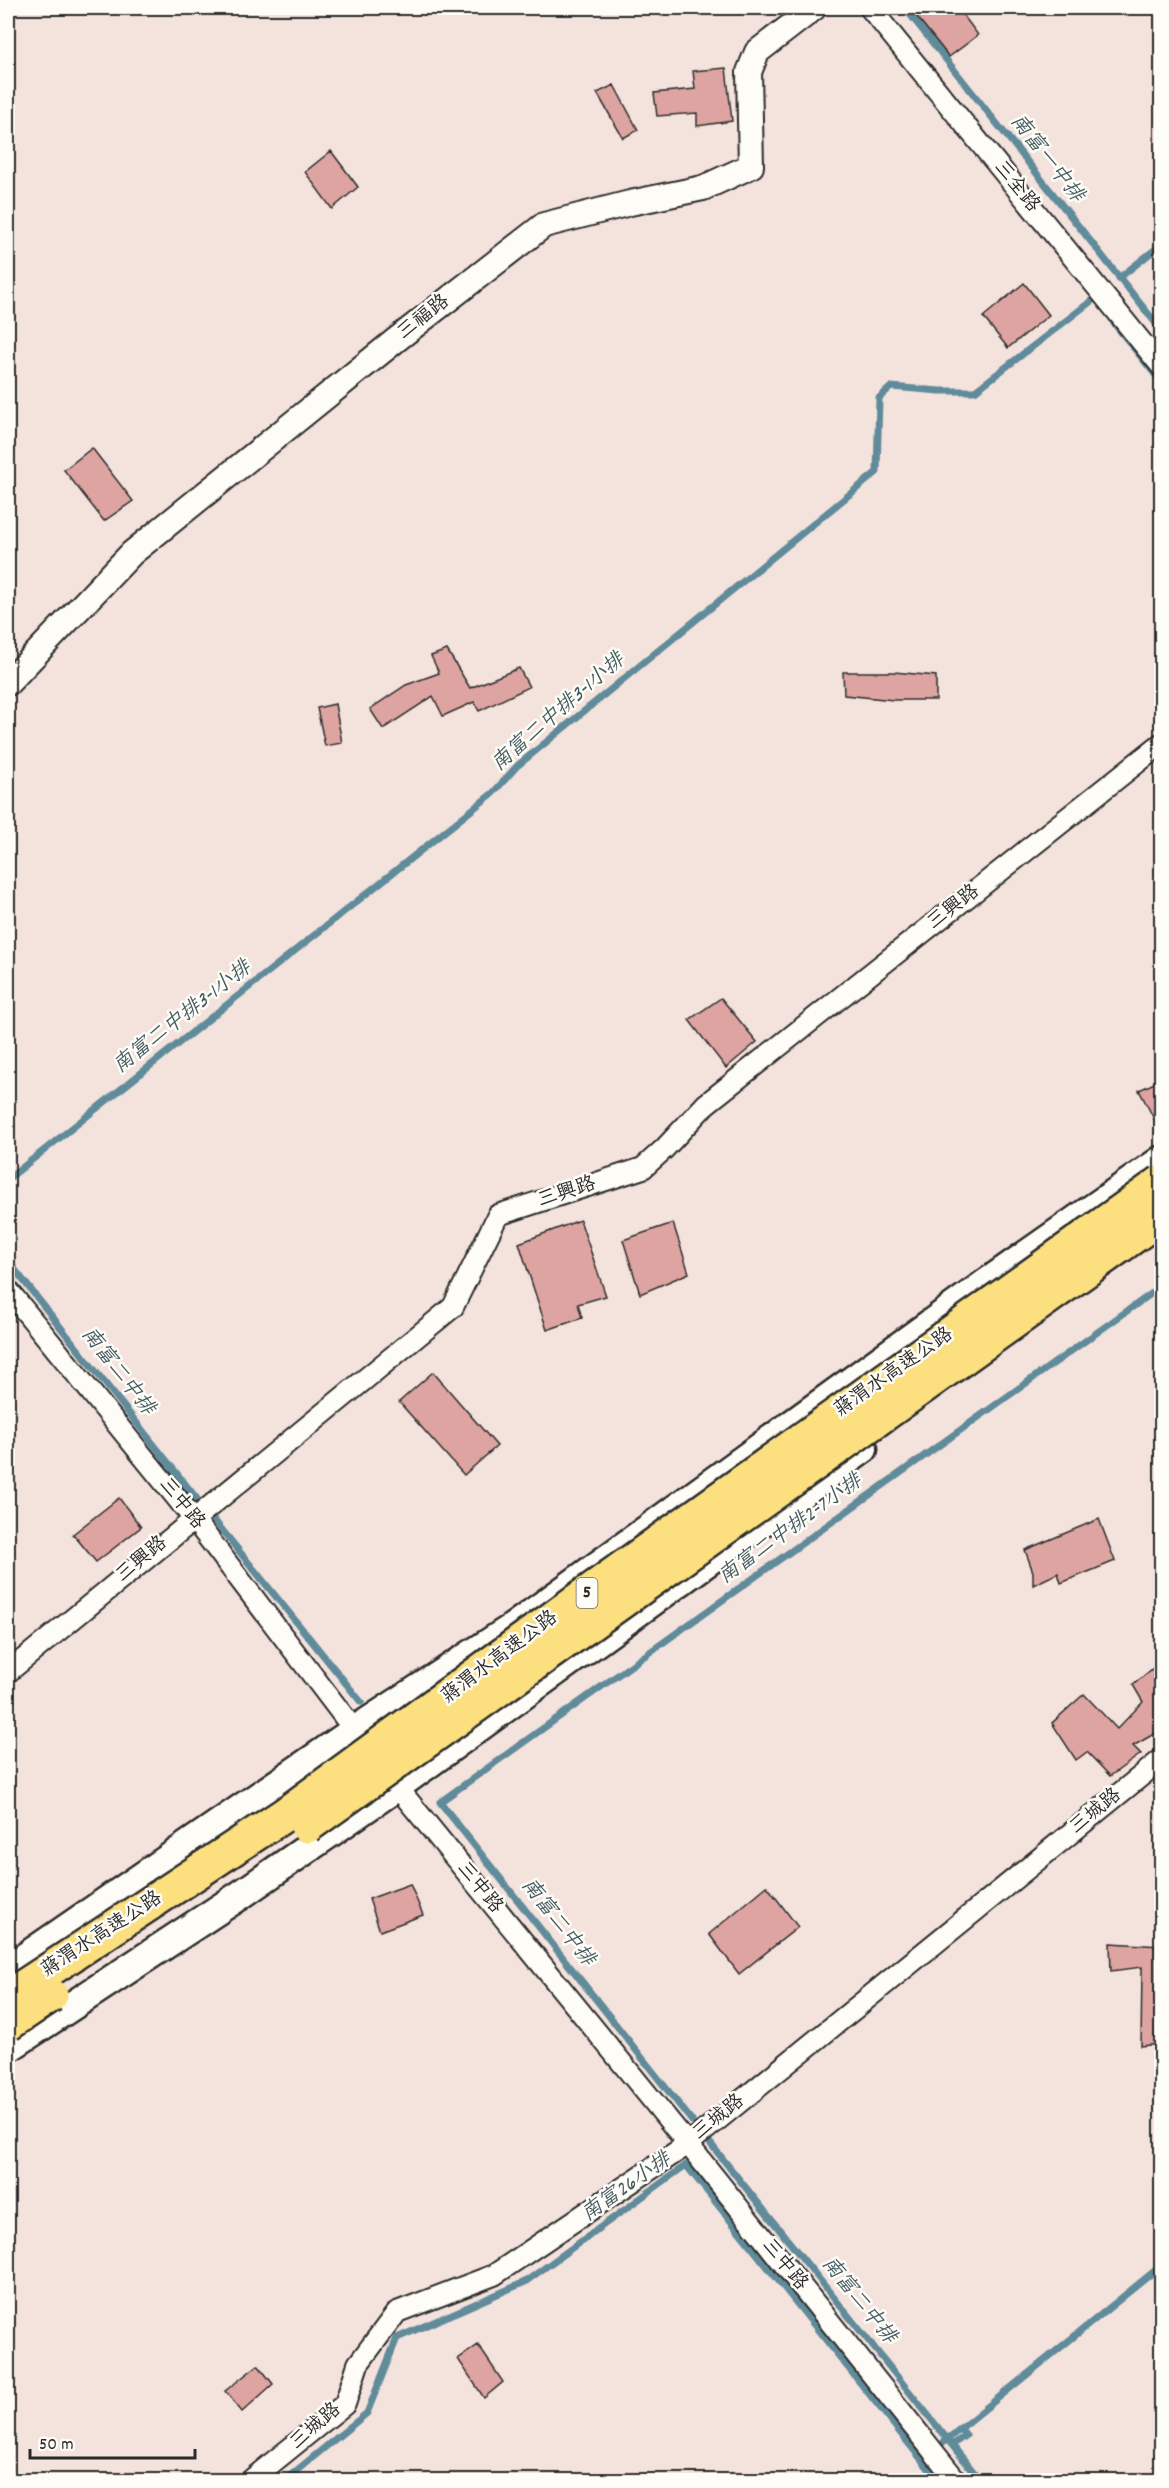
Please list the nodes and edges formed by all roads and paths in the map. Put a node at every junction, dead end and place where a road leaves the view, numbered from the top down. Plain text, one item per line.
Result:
1 (814, 8) edge
2 (870, 8) edge
3 (1161, 367) edge
4 (8, 683) edge
5 (1161, 743) edge
6 (1161, 1160) edge
7 (1161, 1182) edge
8 (1161, 1216) edge
9 (1161, 1232) edge
10 (8, 1290) edge
11 (193, 1518) junction
12 (8, 1672) edge
13 (354, 1731) junction
14 (1161, 1759) edge
15 (396, 1787) junction
16 (8, 1969) edge
17 (8, 1997) edge
18 (8, 2024) edge
19 (8, 2048) edge
20 (688, 2144) junction
21 (252, 2481) edge
22 (956, 2481) edge

1 - 4 street, 三福路
2 - 3 street, 三全路
5 - 11 street, 三興路
6 - 13 main road
7 - 17 highway, 蔣渭水高速公路 / 5, bridge
8 - 18 highway, 蔣渭水高速公路 / 5, bridge
9 - 15 main road
10 - 11 street, 三中路
11 - 12 street, 三興路
11 - 13 street, 三中路
13 - 15 street, 三中路
13 - 16 main road
14 - 20 street, 三城路
15 - 19 main road
15 - 20 street, 三中路
20 - 21 street, 三城路
20 - 22 street, 三中路

